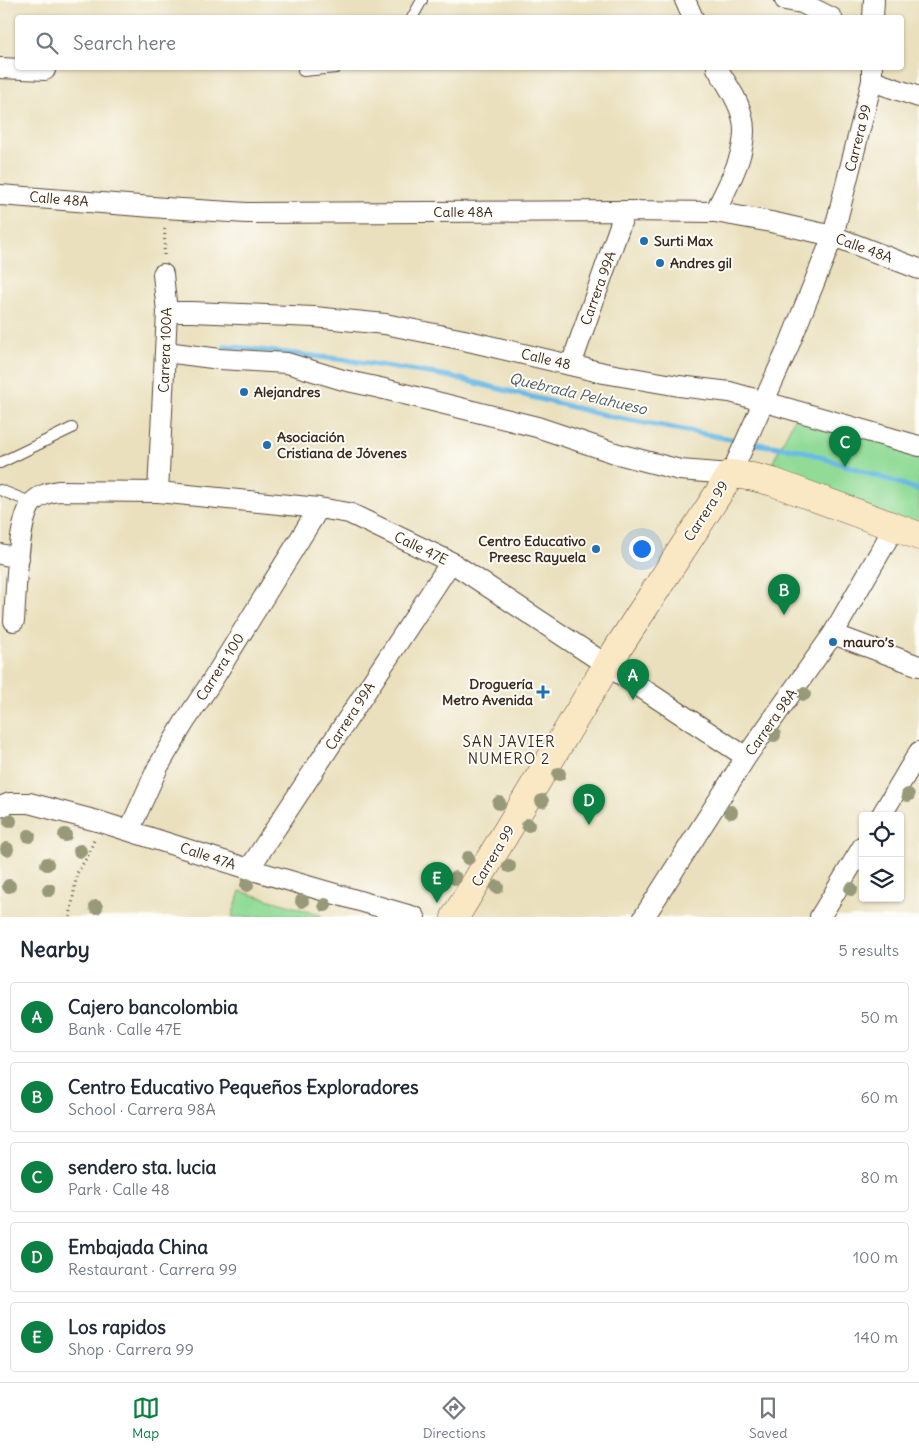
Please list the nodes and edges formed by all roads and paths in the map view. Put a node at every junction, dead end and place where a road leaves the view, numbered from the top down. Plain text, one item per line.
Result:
1 (422, 0) edge
2 (685, 0) edge
3 (785, 0) edge
4 (874, 0) edge
5 (414, 15) edge
6 (692, 15) edge
7 (826, 15) edge
8 (874, 15) edge
9 (0, 68) edge
10 (15, 69) edge
11 (314, 70) edge
12 (719, 70) edge
13 (303, 71) dead end
14 (872, 74) edge
15 (919, 97) edge
16 (0, 195) edge
17 (165, 208) junction
18 (625, 211) junction
19 (715, 212) junction
20 (833, 236) junction
21 (919, 268) edge
22 (163, 274) joint
23 (167, 312) junction
24 (166, 352) junction
25 (571, 365) junction
26 (762, 406) junction
27 (72, 428) dead end
28 (919, 446) edge
29 (0, 463) edge
30 (733, 470) junction
31 (0, 490) edge
32 (158, 492) junction
33 (38, 498) junction
34 (319, 508) junction
35 (907, 531) edge
36 (9, 556) edge
37 (451, 562) junction
38 (14, 621) dead end
39 (833, 634) junction
40 (607, 665) junction
41 (919, 666) edge
42 (919, 752) edge
43 (746, 757) junction
44 (0, 807) edge
45 (883, 812) edge
46 (101, 822) junction
47 (129, 831) junction
48 (859, 853) edge
49 (249, 869) junction
50 (70, 917) edge
51 (415, 917) edge
52 (455, 917) edge
53 (644, 917) edge
54 (820, 917) edge

1 - 5 lane
2 - 6 street
3 - 7 street
4 - 8 street
9 - 10 street
11 - 13 lane
12 - 19 street
14 - 15 street
14 - 20 street, Carrera 99
16 - 17 street, Calle 48A
17 - 18 street, Calle 48A
17 - 22 path
18 - 19 street, Calle 48A
18 - 25 street, Carrera 99A
19 - 20 street, Calle 48A
20 - 21 street, Calle 48A
20 - 26 street, Carrera 99
22 - 23 street, Carrera 100A
23 - 24 street, Carrera 100A
23 - 25 street, Calle 48
24 - 30 street
24 - 32 street, Carrera 100A
25 - 26 street, Calle 48
26 - 28 street, Calle 48
26 - 30 street, Carrera 99
27 - 29 lane
30 - 35 street
30 - 40 street, Carrera 99
31 - 33 lane
32 - 33 street, Calle 47E
32 - 34 street, Calle 47E
33 - 36 street
34 - 37 street, Calle 47E
34 - 47 street, Carrera 100
35 - 39 street, Carrera 98A
36 - 38 street
37 - 40 street, Calle 47E
37 - 49 street, Carrera 99A
39 - 41 street
39 - 43 street, Carrera 98A
40 - 43 street, Calle 47E
40 - 52 street, Carrera 99
42 - 45 street
43 - 53 street, Carrera 98A
44 - 46 street, Calle 47A
46 - 47 street, Calle 47A
46 - 50 path
47 - 49 street, Calle 47A
48 - 54 street
49 - 51 street, Calle 47A

